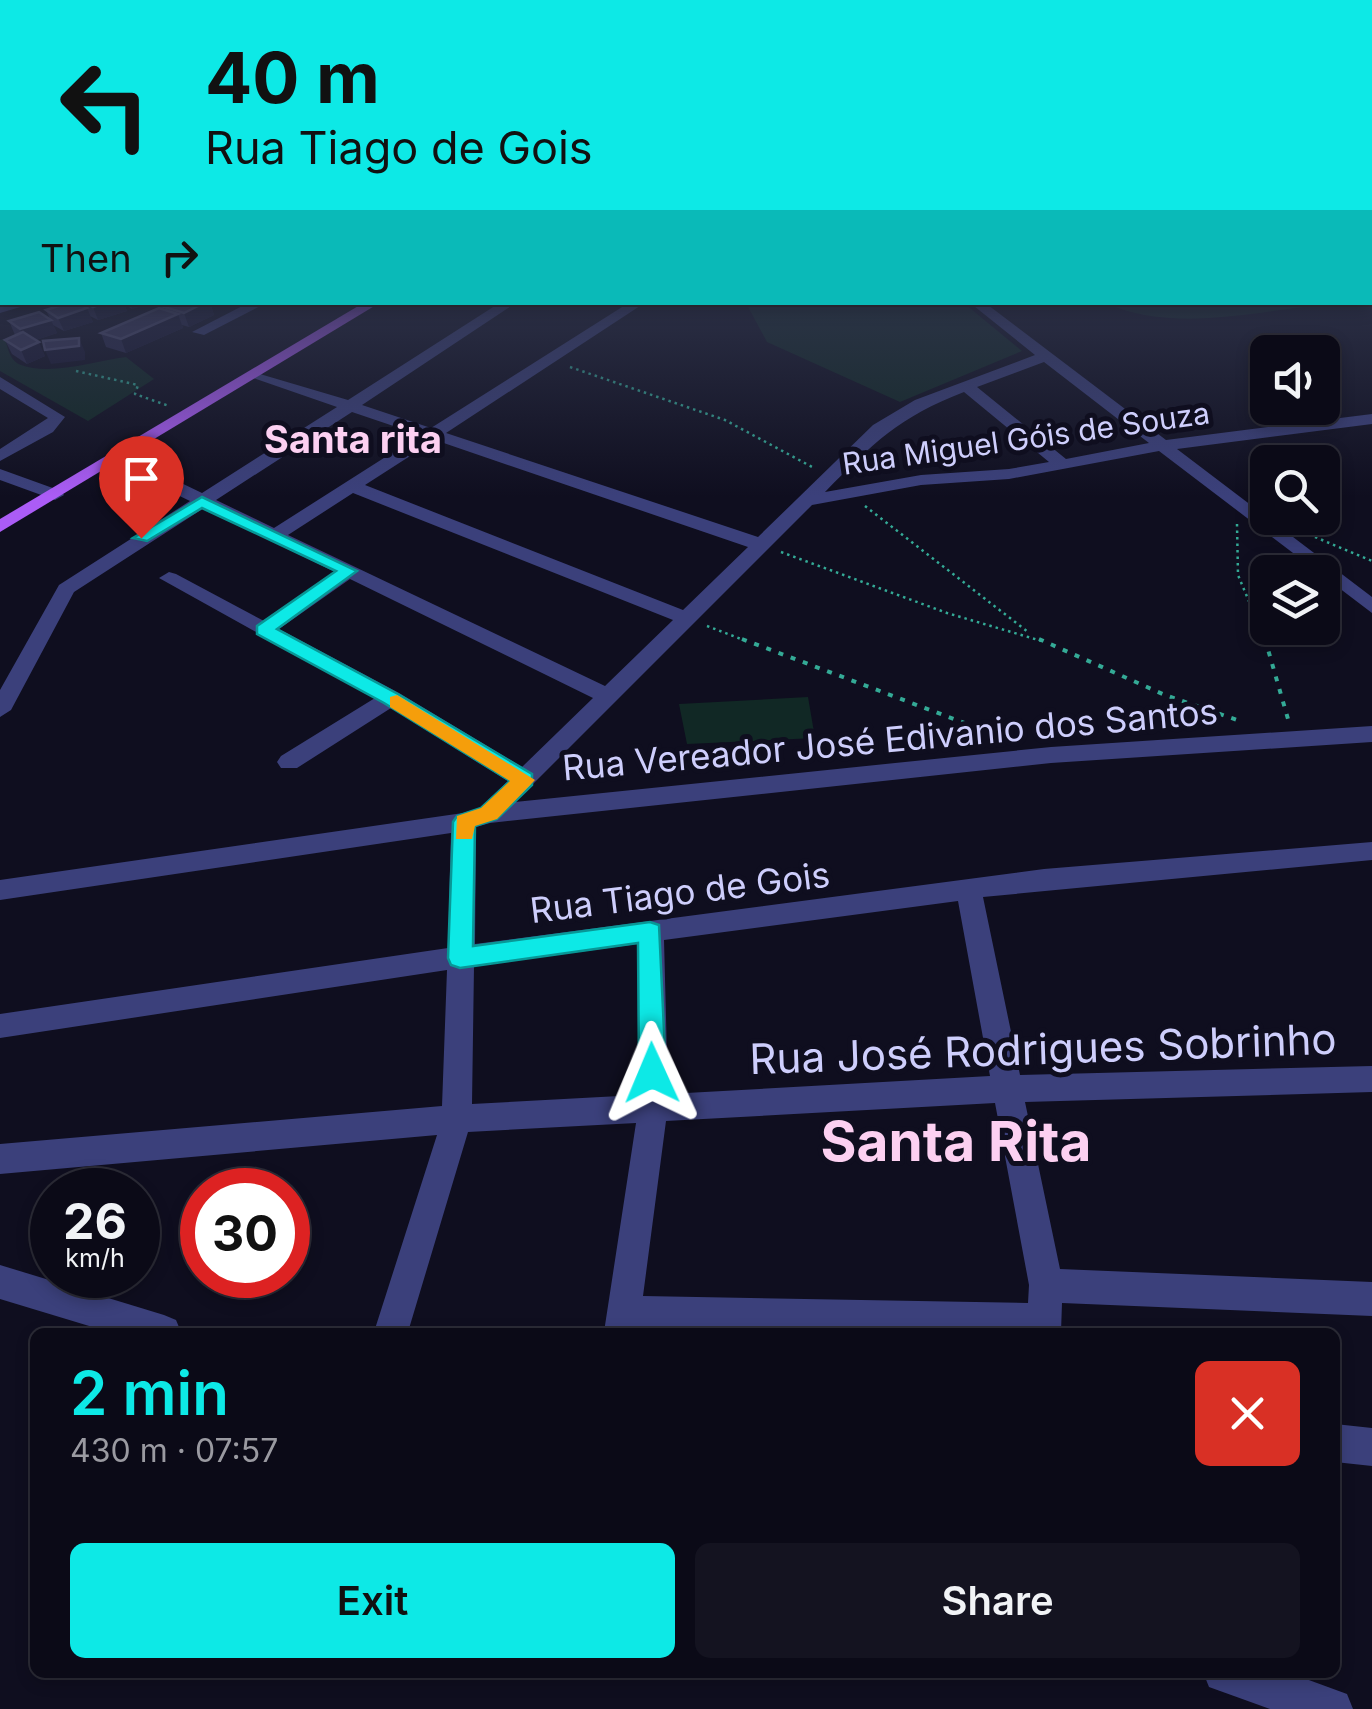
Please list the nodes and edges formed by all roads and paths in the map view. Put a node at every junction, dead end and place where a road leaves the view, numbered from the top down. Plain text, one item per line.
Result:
1 (315, 338) edge
2 (456, 338) edge
3 (585, 338) edge
4 (1020, 338) edge
5 (1044, 357) junction
6 (76, 371) dead end
7 (258, 376) junction
8 (966, 385) junction
9 (5, 389) edge
10 (351, 406) junction
11 (199, 412) junction
12 (1372, 419) edge
13 (435, 435) junction
14 (1161, 446) junction
15 (2, 455) edge
16 (117, 459) junction
17 (1062, 464) junction
18 (0, 474) edge
19 (350, 485) junction
20 (1221, 492) junction
21 (55, 495) junction
22 (808, 500) junction
23 (202, 502) junction
24 (0, 526) edge
25 (1311, 535) edge
26 (275, 536) junction
27 (762, 545) junction
28 (1372, 561) edge
29 (349, 571) junction
30 (169, 578) dead end
31 (1372, 606) edge
32 (688, 619) junction
33 (264, 630) junction
34 (607, 696) junction
35 (391, 698) junction
36 (0, 710) edge
37 (1252, 725) dead end
38 (1372, 734) edge
39 (1318, 737) junction
40 (1051, 755) junction
41 (289, 762) dead end
42 (524, 780) junction
43 (477, 818) junction
44 (1372, 851) edge
45 (0, 890) edge
46 (969, 892) junction
47 (650, 932) junction
48 (460, 958) junction
49 (0, 1026) edge
50 (1372, 1079) edge
51 (1008, 1089) junction
52 (653, 1108) junction
53 (457, 1119) junction
54 (0, 1159) edge
55 (0, 1282) edge
56 (1046, 1285) junction
57 (1372, 1298) edge
58 (622, 1323) edge
59 (1044, 1327) edge
60 (151, 1328) edge
61 (392, 1328) edge
62 (1340, 1444) edge
63 (1372, 1447) edge
64 (1242, 1678) edge
65 (1332, 1709) edge

1 - 7 main road
2 - 10 street
3 - 13 street
4 - 5 street
5 - 8 street
5 - 14 street
6 - 11 path
7 - 10 street
7 - 11 main road
8 - 17 street
8 - 22 street
9 - 15 street
10 - 13 street
10 - 23 street
11 - 16 main road
12 - 14 street, Rua Miguel Góis de Souza
13 - 19 street
13 - 27 street
14 - 17 street, Rua Miguel Góis de Souza
14 - 20 street
16 - 21 main road
16 - 23 street
17 - 22 street, Rua Miguel Góis de Souza
18 - 21 street
19 - 26 street
19 - 32 street
20 - 31 street
20 - 39 path
21 - 24 main road
22 - 27 street
23 - 26 street
23 - 36 street
25 - 28 path
26 - 29 street
27 - 32 street
27 - 37 path
29 - 33 street
29 - 34 street
30 - 33 street
32 - 34 street
32 - 40 path
33 - 35 street
34 - 42 street
35 - 41 street
35 - 42 street
38 - 39 street, Rua Vereador José Edivanio dos Santos
39 - 40 street, Rua Vereador José Edivanio dos Santos
40 - 43 street, Rua Vereador José Edivanio dos Santos
42 - 43 street
43 - 45 street, Rua Vereador José Edivanio dos Santos
43 - 48 street
44 - 46 street, Rua Tiago de Gois
46 - 47 street, Rua Tiago de Gois
46 - 51 street
47 - 48 street, Rua Tiago de Gois
47 - 52 street
48 - 49 street, Rua Tiago de Gois
48 - 53 street
50 - 51 street, Rua José Rodrigues Sobrinho
51 - 52 street, Rua José Rodrigues Sobrinho
51 - 56 street
52 - 53 street, Rua José Rodrigues Sobrinho
52 - 58 street
53 - 54 street, Rua José Rodrigues Sobrinho
53 - 61 street
55 - 60 street
56 - 57 street
56 - 59 street
58 - 59 street
62 - 63 street
64 - 65 street

